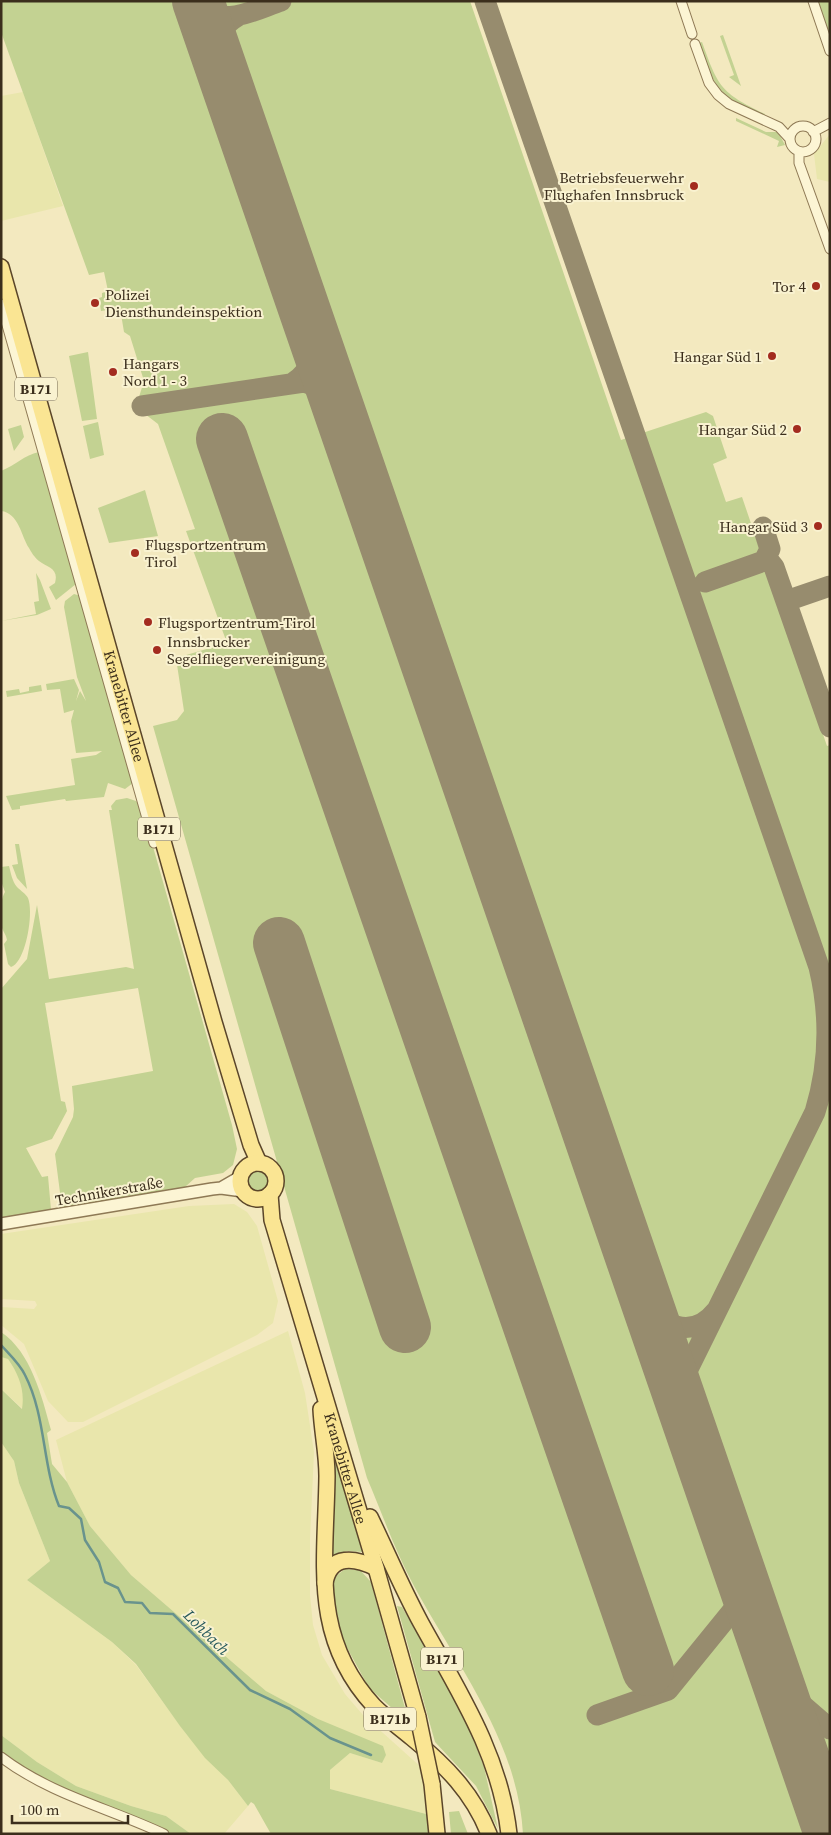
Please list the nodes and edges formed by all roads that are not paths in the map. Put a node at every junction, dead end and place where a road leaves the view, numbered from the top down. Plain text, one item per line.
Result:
1 (682, 1) edge
2 (813, 1) edge
3 (692, 34) dead end
4 (695, 44) dead end
5 (830, 51) edge
6 (830, 123) edge
7 (813, 132) junction
8 (790, 139) junction
9 (810, 150) junction
10 (799, 152) junction
11 (804, 175) junction
12 (830, 249) edge
13 (1, 266) edge
14 (1, 304) edge
15 (154, 843) dead end
16 (253, 1182) junction
17 (1, 1224) edge
18 (322, 1387) junction
19 (354, 1492) junction
20 (376, 1568) junction
21 (324, 1586) junction
22 (1, 1757) edge
23 (164, 1834) edge
24 (437, 1834) edge
25 (489, 1834) edge
26 (509, 1834) edge

1 - 3 street
2 - 5 street
4 - 8 street
6 - 7 street
7 - 8 street
7 - 9 street
8 - 10 street
9 - 10 street
9 - 11 street
10 - 11 street
11 - 12 street
13 - 16 main road, Kranebitter Allee / B171
14 - 15 street, Kranebitter Allee
16 - 17 street, Technikerstraße
16 - 18 main road, Kranebitter Allee / B171
18 - 19 main road, Kranebitter Allee / B171
18 - 21 main road, B171b
19 - 20 main road, Kranebitter Allee / B171
19 - 26 main road, B171
20 - 21 main road
20 - 24 main road, Kranebitter Allee / B171, bridge
21 - 25 main road, B171b
22 - 23 street

